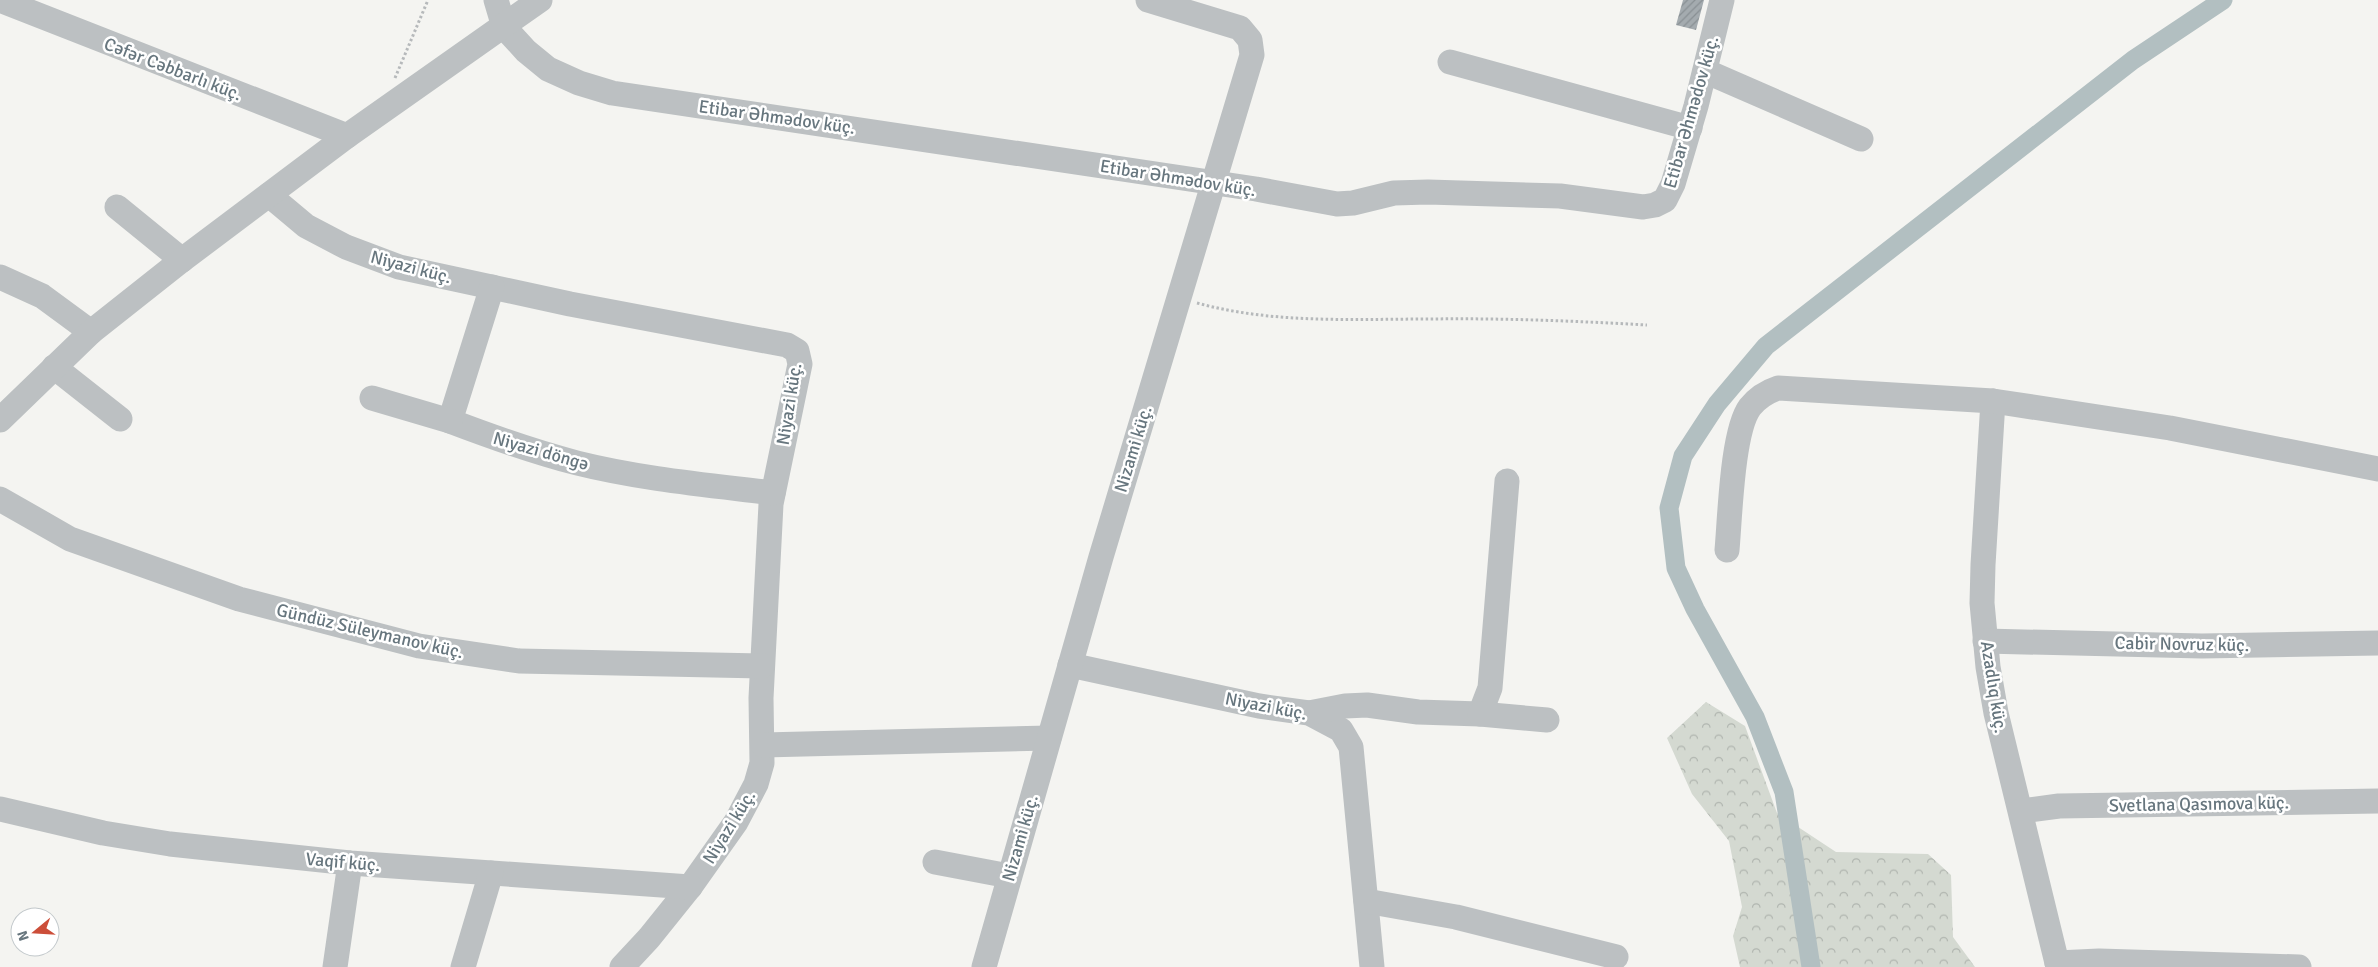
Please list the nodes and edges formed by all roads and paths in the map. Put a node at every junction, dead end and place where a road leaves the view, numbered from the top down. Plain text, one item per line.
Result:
1 (0, 0) edge
2 (428, 0) edge
3 (496, 0) edge
4 (540, 0) edge
5 (1148, 0) edge
6 (1722, 0) edge
7 (504, 28) junction
8 (1450, 62) dead end
9 (1705, 71) junction
10 (395, 103) junction
11 (1690, 128) junction
12 (347, 136) junction
13 (1860, 139) dead end
14 (1215, 183) junction
15 (269, 196) junction
16 (117, 207) dead end
17 (182, 260) junction
18 (0, 277) edge
19 (492, 287) junction
20 (1179, 299) junction
21 (1647, 325) dead end
22 (91, 332) junction
23 (54, 367) junction
24 (372, 398) dead end
25 (1993, 401) junction
26 (120, 419) dead end
27 (0, 420) edge
28 (450, 421) junction
29 (2378, 468) edge
30 (1508, 481) dead end
31 (773, 493) junction
32 (0, 499) edge
33 (1727, 550) dead end
34 (1986, 641) junction
35 (2378, 643) edge
36 (1070, 665) junction
37 (762, 666) junction
38 (1309, 713) junction
39 (1480, 714) junction
40 (1547, 720) dead end
41 (1049, 738) junction
42 (763, 745) junction
43 (2378, 801) edge
44 (0, 809) edge
45 (2021, 812) junction
46 (935, 862) dead end
47 (350, 863) junction
48 (491, 873) junction
49 (1010, 876) junction
50 (690, 887) junction
51 (1366, 901) junction
52 (1616, 957) dead end
53 (2057, 965) edge
54 (335, 967) edge
55 (462, 967) edge
56 (622, 967) edge
57 (984, 967) edge
58 (1372, 967) edge
59 (2299, 967) edge

1 - 12 street, Cəfər Cəbbarlı küç.
2 - 10 path
3 - 7 street
4 - 7 street
5 - 14 street, Nizami küç.
6 - 9 street, Etibar Əhmədov küç.
7 - 10 street
7 - 14 street, Etibar Əhmədov küç.
8 - 11 street
9 - 11 street, Etibar Əhmədov küç.
9 - 13 street
10 - 12 street
11 - 14 street, Etibar Əhmədov küç.
12 - 15 street
14 - 20 street, Nizami küç.
15 - 17 street
15 - 19 street, Niyazi küç.
16 - 17 street
17 - 22 street
18 - 22 street
19 - 28 street
19 - 31 street, Niyazi küç.
20 - 21 path
20 - 36 street, Nizami küç.
22 - 23 street
23 - 26 street
23 - 27 street
24 - 28 street, Niyazi döngə
25 - 29 street
25 - 33 street
25 - 34 street, Azadlıq küç.
28 - 31 street, Niyazi döngə
30 - 39 street
31 - 37 street, Niyazi küç.
32 - 37 street, Gündüz Süleymanov küç.
34 - 35 street, Cabir Novruz küç.
34 - 45 street, Azadlıq küç.
36 - 38 street, Niyazi küç.
36 - 41 street, Nizami küç.
37 - 42 street, Niyazi küç.
38 - 39 street
38 - 51 street, Niyazi küç.
39 - 40 street
41 - 42 street
41 - 49 street, Nizami küç.
42 - 50 street, Niyazi küç.
43 - 45 street, Svetlana Qasımova küç.
44 - 47 street, Vaqif küç.
45 - 53 street, Azadlıq küç.
46 - 49 street
47 - 48 street, Vaqif küç.
47 - 54 street
48 - 50 street, Vaqif küç.
48 - 55 street
49 - 57 street, Nizami küç.
50 - 56 street, Niyazi küç.
51 - 52 street
51 - 58 street, Niyazi küç.
53 - 59 street

